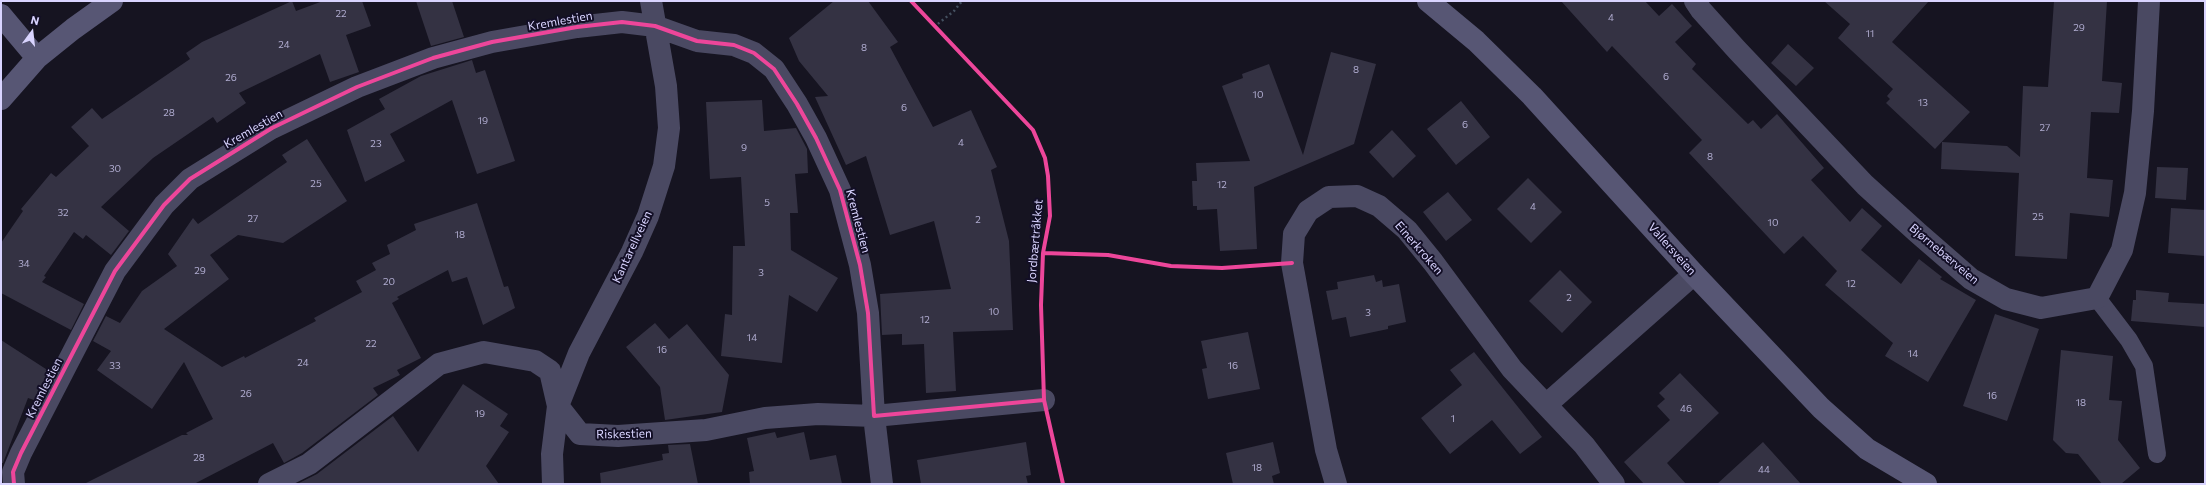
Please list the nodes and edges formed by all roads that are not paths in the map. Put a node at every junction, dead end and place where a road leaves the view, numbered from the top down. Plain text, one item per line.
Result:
1 (112, 1) edge
2 (651, 1) edge
3 (1428, 1) edge
4 (1695, 1) edge
5 (2149, 1) edge
6 (1, 15) edge
7 (655, 26) junction
8 (37, 58) junction
9 (1, 99) edge
10 (1694, 274) junction
11 (2097, 298) junction
12 (1044, 400) dead end
13 (1547, 404) junction
14 (558, 406) junction
15 (874, 416) junction
16 (2157, 454) dead end
17 (14, 484) edge
18 (269, 484) edge
19 (553, 484) edge
20 (882, 484) edge
21 (1336, 484) edge
22 (1614, 484) edge
23 (1926, 484) edge

1 - 8 main road
2 - 7 street, Kantarellveien
3 - 10 main road, Vallersveien
4 - 11 street, Bjørnebærveien
5 - 11 street
6 - 8 main road
7 - 14 street, Kantarellveien
7 - 15 street, Kremlestien
7 - 17 street, Kremlestien
8 - 9 main road
10 - 13 street
10 - 23 main road, Vallersveien
11 - 16 lane
12 - 15 street
13 - 21 street, Einerkroken
13 - 22 street, Einerkroken
14 - 15 street, Riskestien
14 - 18 street, Riskestien
14 - 19 street, Kantarellveien
15 - 20 street

